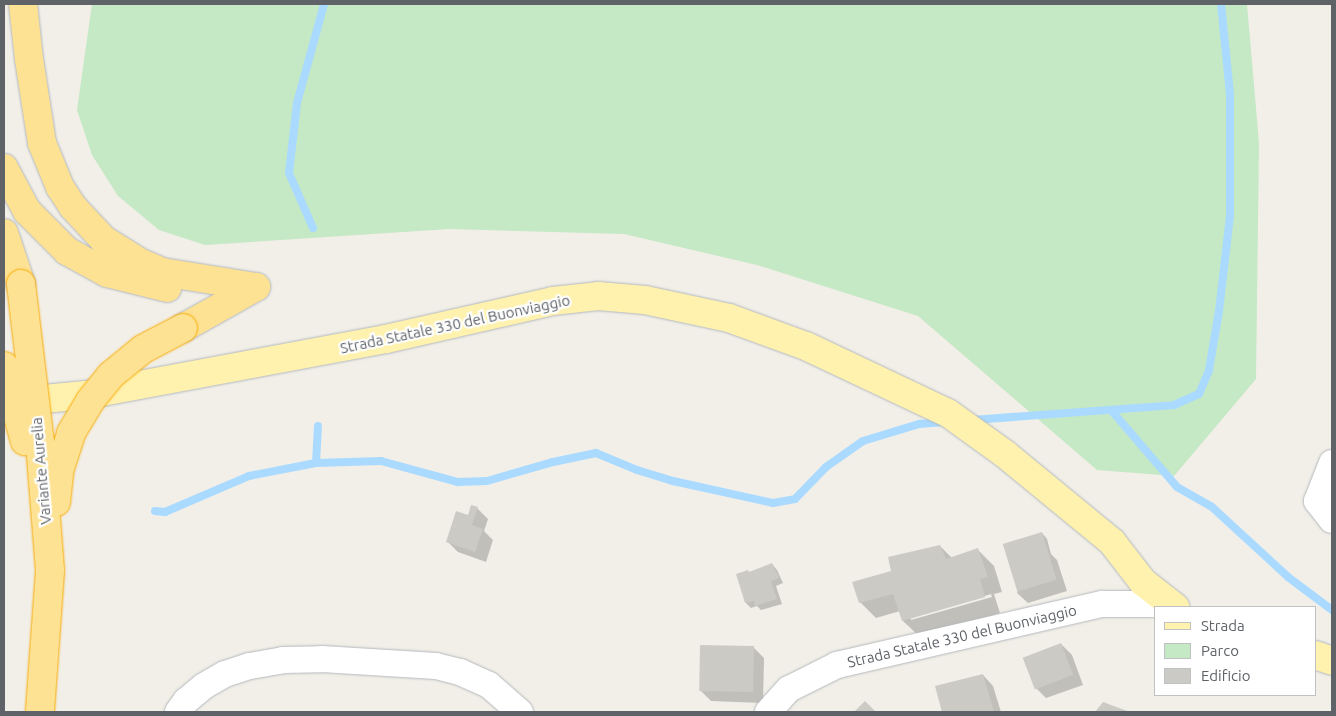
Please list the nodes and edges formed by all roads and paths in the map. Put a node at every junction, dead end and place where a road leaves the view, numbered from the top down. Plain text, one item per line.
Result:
1 (23, 4) edge
2 (4, 168) edge
3 (4, 233) edge
4 (256, 287) junction
5 (4, 366) edge
6 (4, 403) edge
7 (1332, 463) edge
8 (1332, 520) edge
9 (50, 571) junction
10 (1168, 606) edge
11 (1172, 606) edge
12 (1316, 655) edge
13 (1332, 661) edge
14 (39, 705) edge
15 (178, 712) edge
16 (520, 712) edge
17 (768, 712) edge

1 - 4 highway
2 - 4 highway
3 - 9 highway, Variante Aurelia, bridge
4 - 9 highway, bridge
5 - 9 highway, bridge
6 - 11 main road, Strada Statale 330 del Buonviaggio, bridge
7 - 8 street
9 - 14 highway, Variante Aurelia, bridge
10 - 17 street, Strada Statale 330 del Buonviaggio
12 - 13 main road
15 - 16 street

